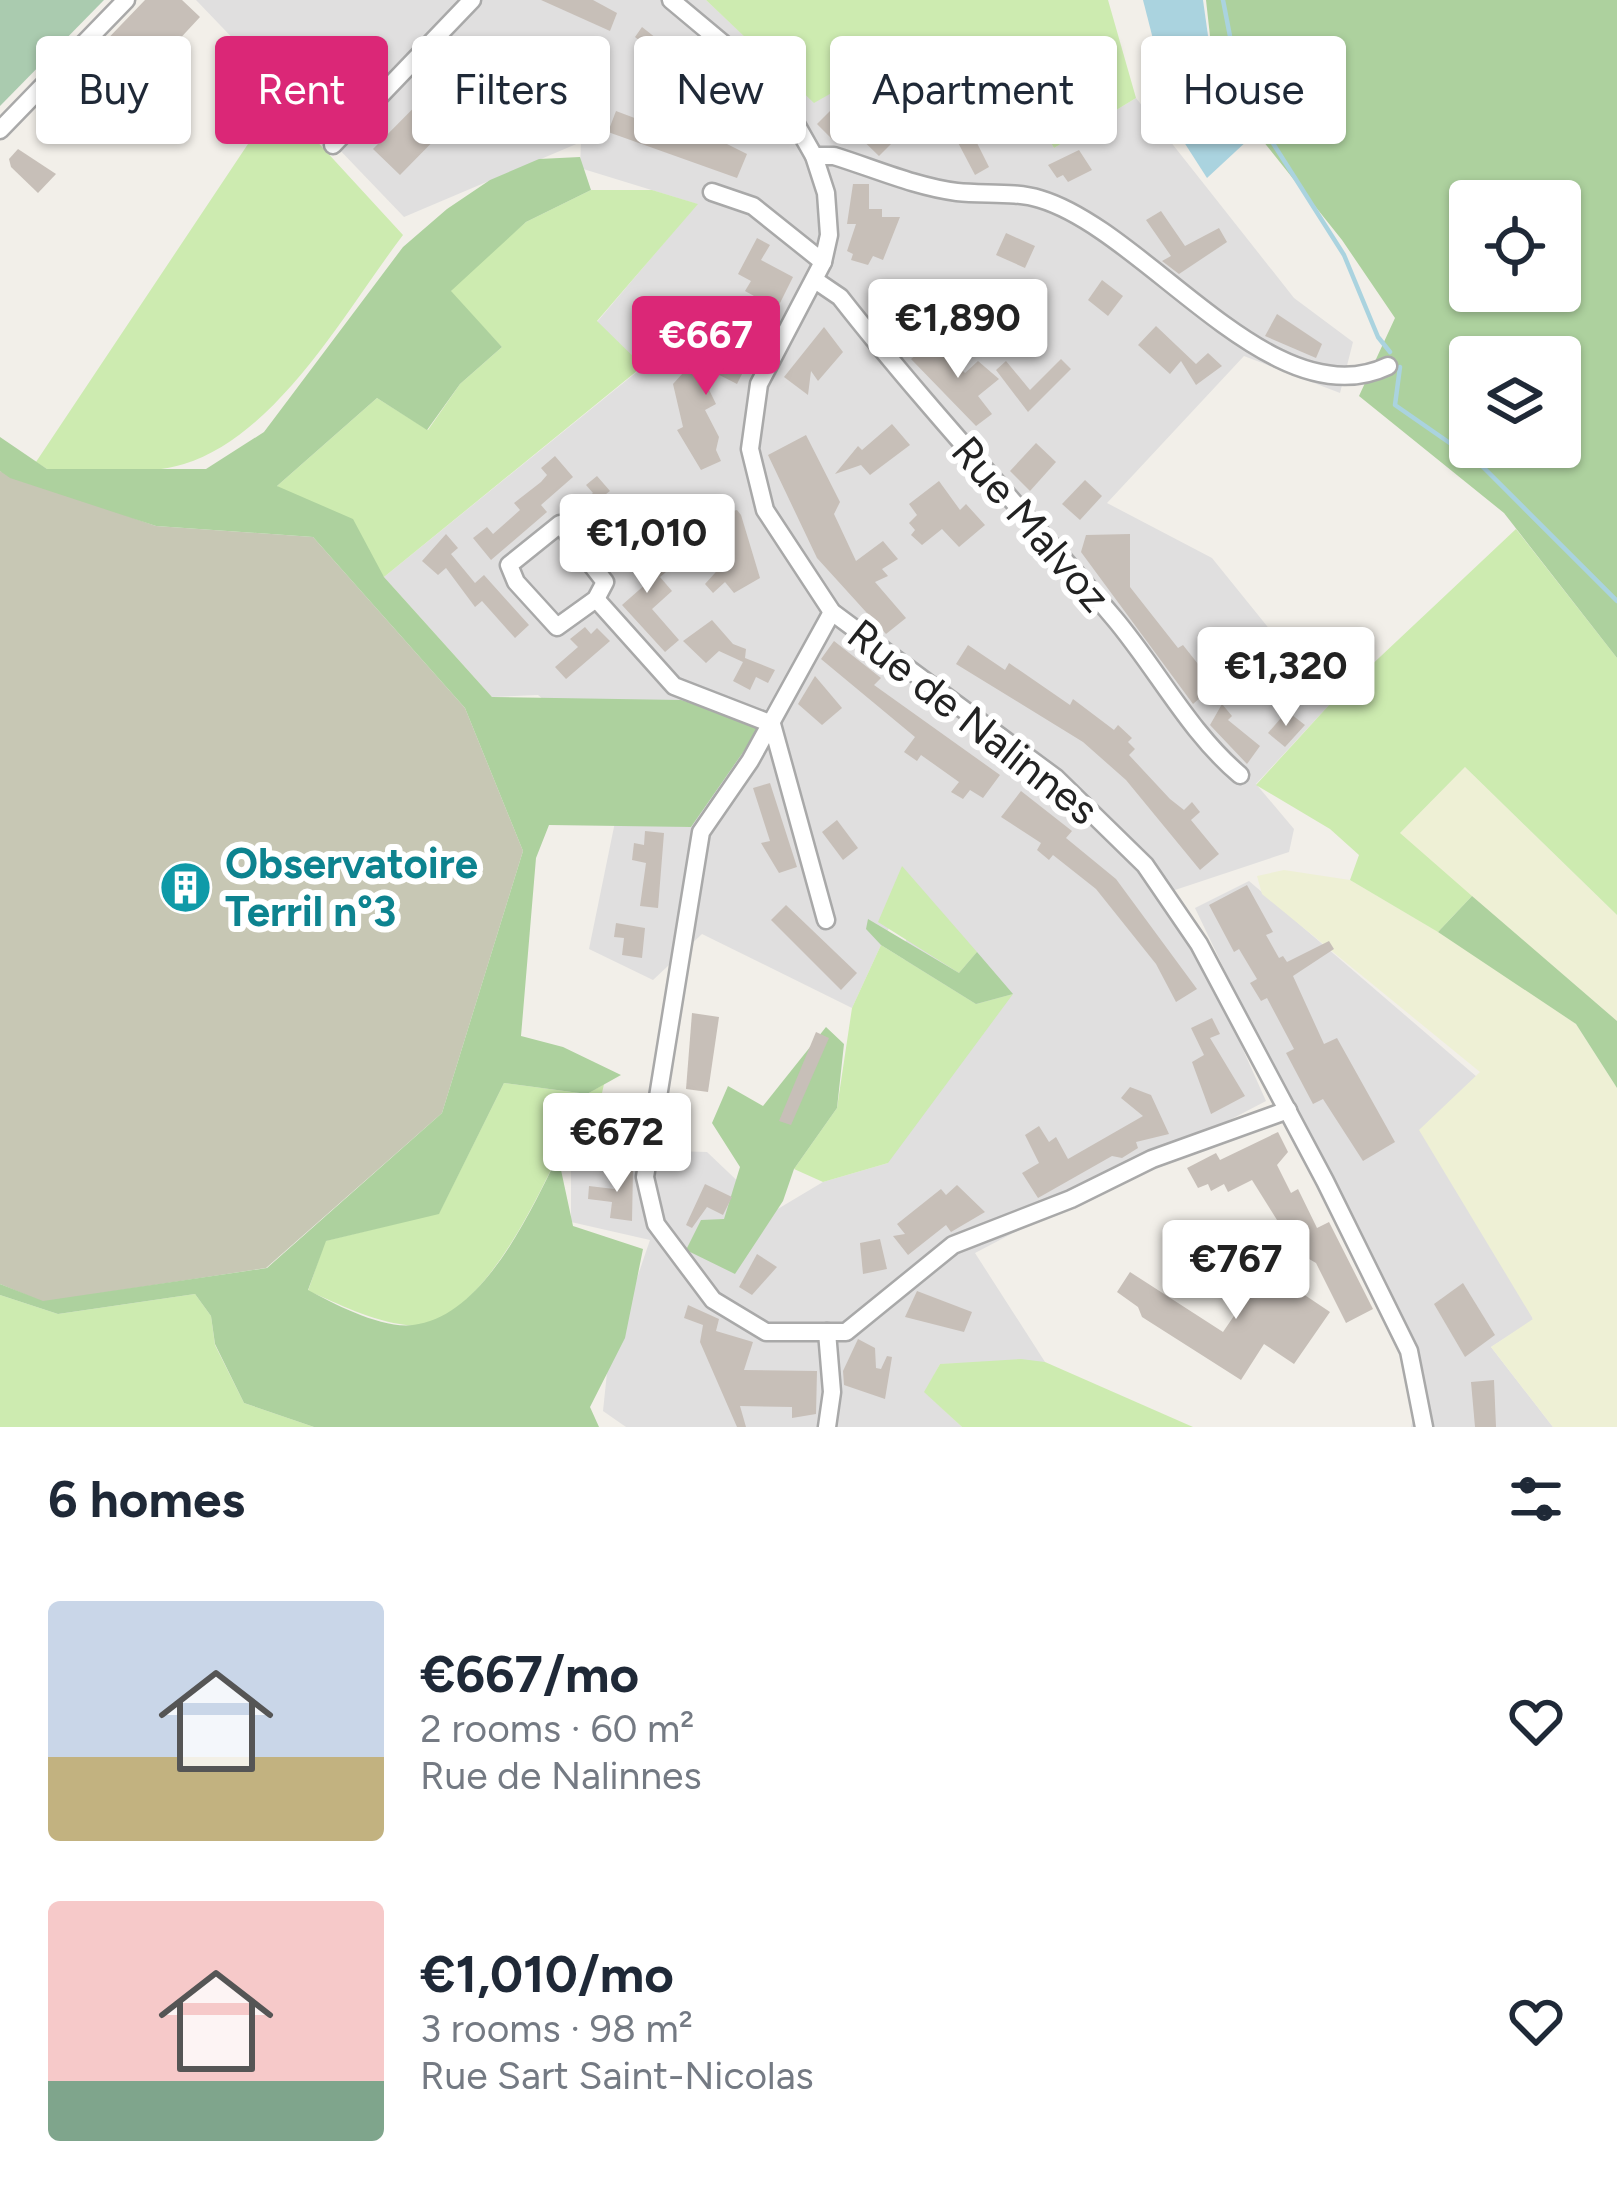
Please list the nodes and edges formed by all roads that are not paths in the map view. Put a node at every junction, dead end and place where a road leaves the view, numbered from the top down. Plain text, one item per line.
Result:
1 (126, 0) edge
2 (472, 0) edge
3 (671, 0) edge
4 (0, 130) edge
5 (333, 145) dead end
6 (814, 156) junction
7 (712, 192) dead end
8 (823, 262) junction
9 (814, 280) junction
10 (1388, 366) dead end
11 (596, 599) junction
12 (832, 612) junction
13 (772, 724) junction
14 (1240, 775) dead end
15 (826, 920) dead end
16 (1288, 1110) junction
17 (827, 1332) junction
18 (827, 1427) edge
19 (1424, 1427) edge

1 - 4 street
2 - 5 street
3 - 6 street, Rue de Nalinnes
6 - 8 street, Rue de Nalinnes
6 - 10 street
7 - 8 street
8 - 9 street, Rue de Nalinnes
9 - 12 street, Rue de Nalinnes
9 - 14 street, Rue Malvoz
11 - 11 street
11 - 13 street
12 - 13 street
12 - 16 street, Rue de Nalinnes
13 - 15 street
13 - 17 street
16 - 17 street
16 - 19 street, Rue de Nalinnes
17 - 18 street

